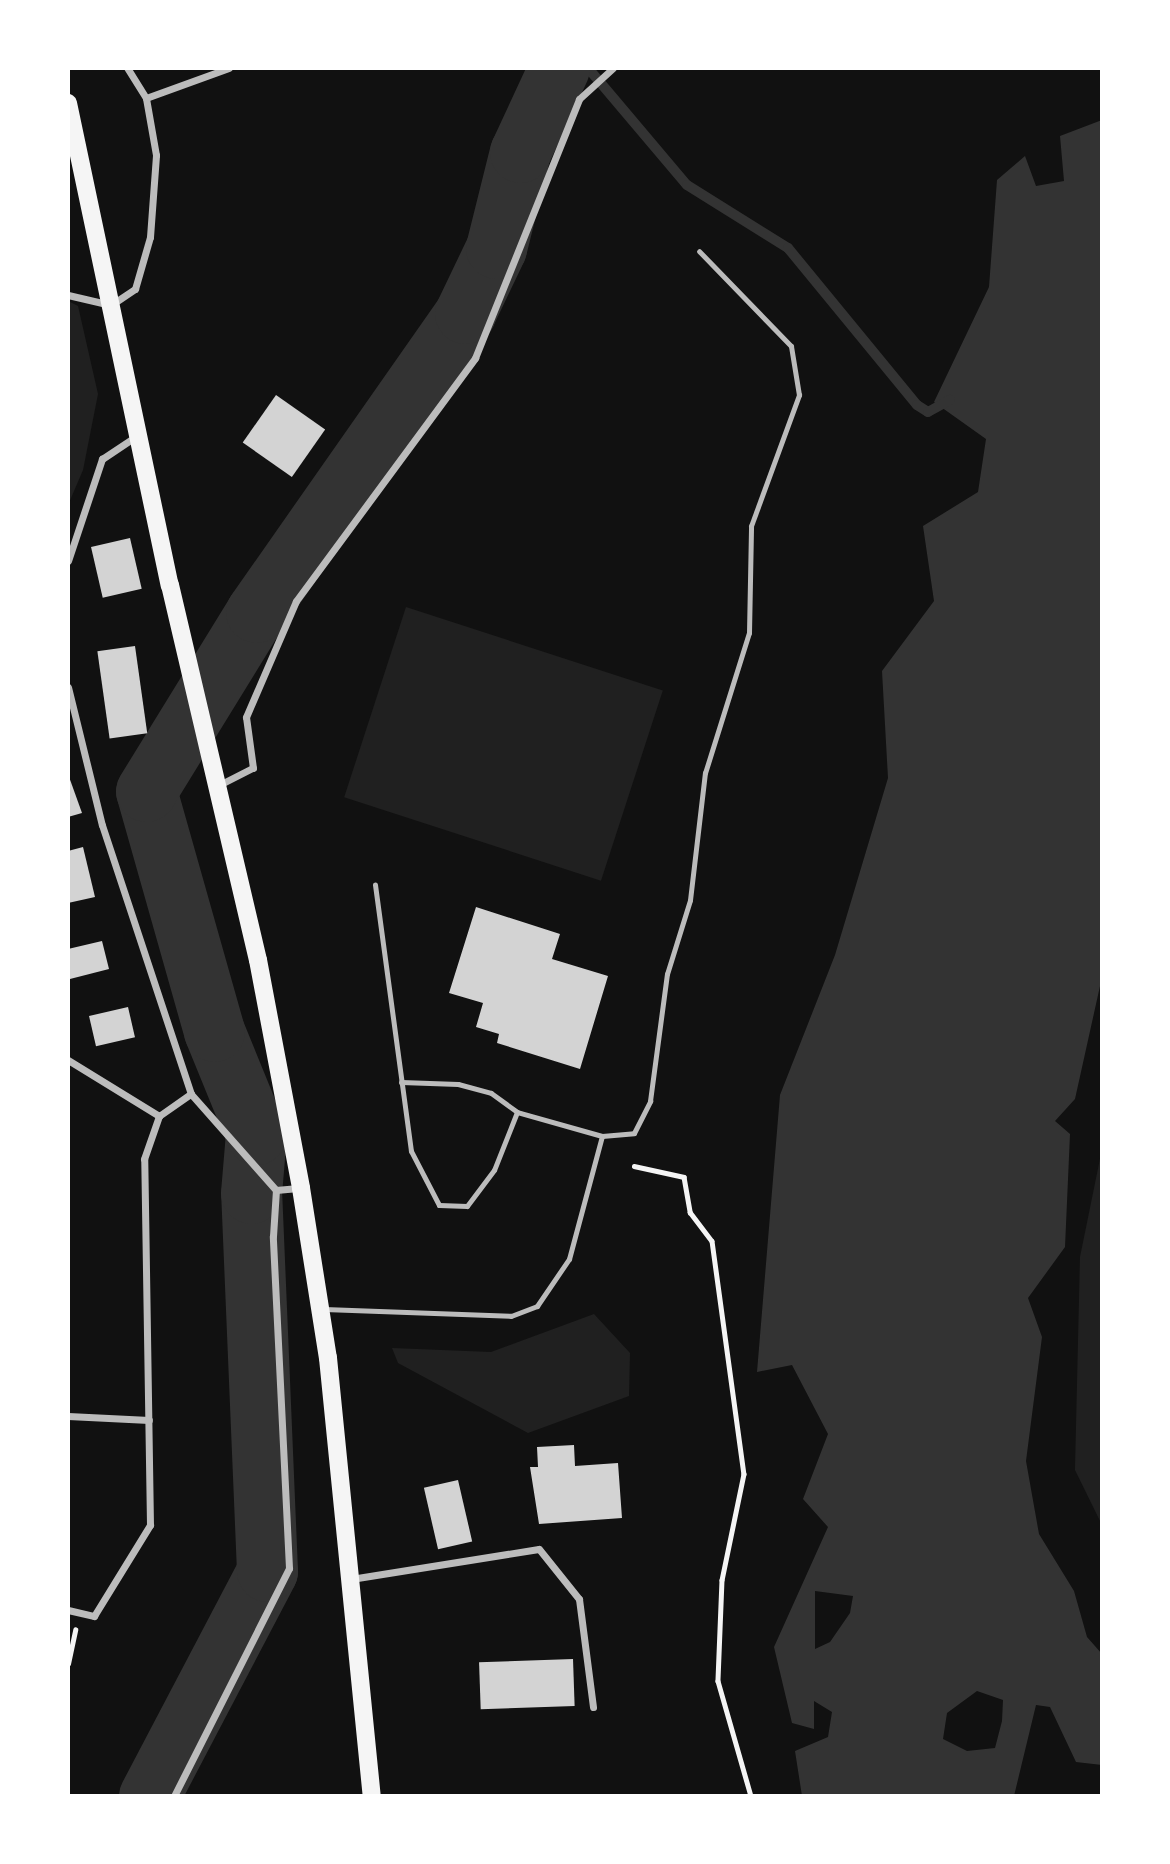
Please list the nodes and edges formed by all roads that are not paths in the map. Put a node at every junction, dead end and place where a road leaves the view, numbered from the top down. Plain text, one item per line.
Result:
1 (127, 68) edge
2 (229, 68) edge
3 (611, 70) edge
4 (146, 98) junction
5 (68, 103) edge
6 (699, 251) dead end
7 (68, 295) edge
8 (111, 305) junction
9 (139, 435) junction
10 (68, 561) edge
11 (68, 687) edge
12 (219, 785) junction
13 (375, 884) dead end
14 (68, 1060) edge
15 (401, 1082) junction
16 (191, 1094) junction
17 (517, 1112) junction
18 (159, 1116) junction
19 (602, 1136) junction
20 (301, 1188) junction
21 (276, 1190) junction
22 (321, 1309) junction
23 (68, 1416) edge
24 (149, 1420) junction
25 (347, 1580) junction
26 (68, 1610) edge
27 (593, 1707) dead end
28 (174, 1796) edge
29 (372, 1796) edge

1 - 4 street
2 - 4 street
3 - 12 street
4 - 8 street
5 - 8 main road
6 - 19 lane
7 - 8 street
8 - 9 main road
9 - 10 street
9 - 12 main road
11 - 16 street
12 - 20 main road
13 - 15 lane
14 - 18 street
15 - 17 lane
15 - 17 lane
16 - 18 street
16 - 21 street
17 - 19 lane
18 - 24 street
19 - 22 lane
20 - 21 street
20 - 22 main road
21 - 28 street
22 - 25 main road
23 - 24 street
24 - 26 street
25 - 27 street
25 - 29 main road

